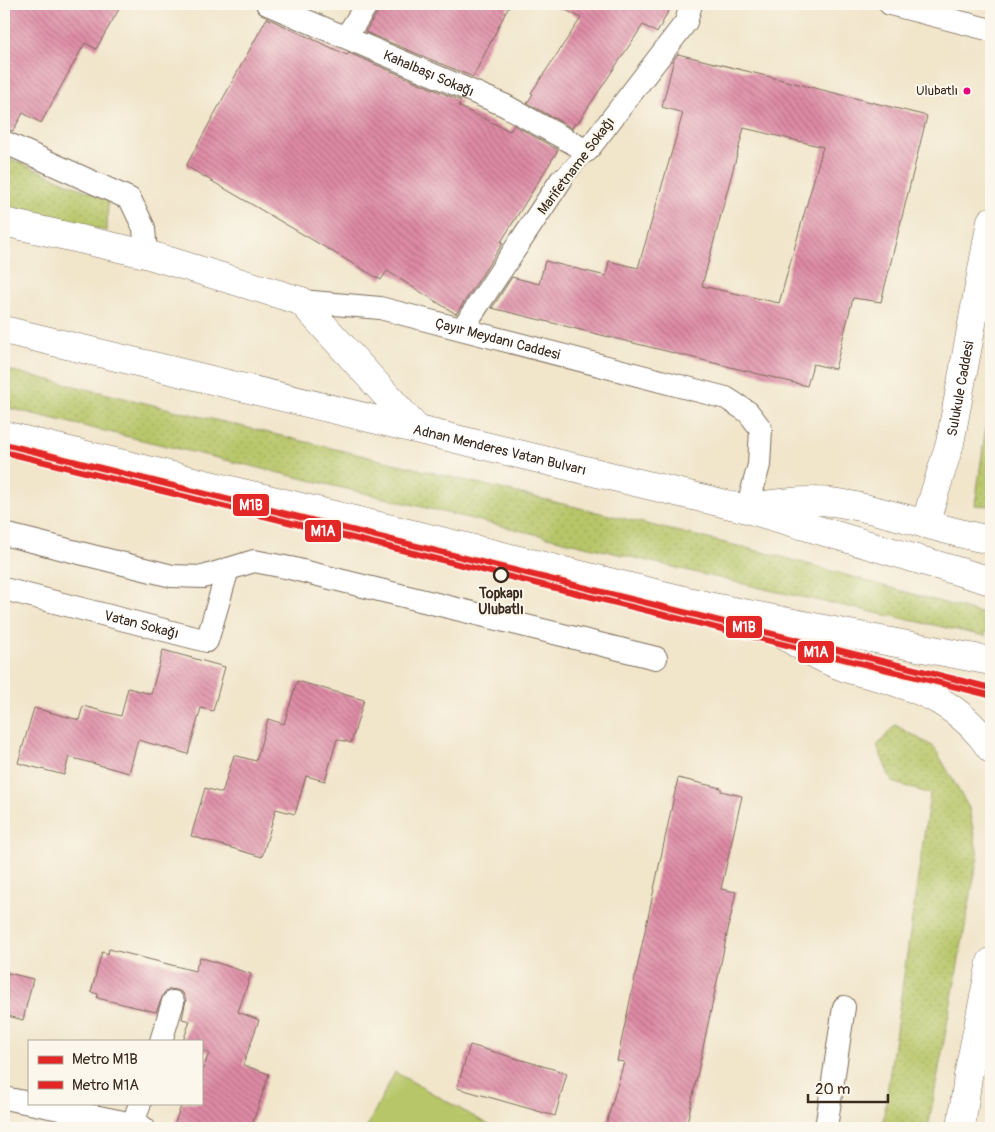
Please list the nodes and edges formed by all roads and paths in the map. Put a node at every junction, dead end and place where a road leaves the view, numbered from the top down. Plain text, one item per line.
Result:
1 (267, 4) edge
2 (367, 4) edge
3 (691, 4) edge
4 (890, 4) edge
5 (991, 30) edge
6 (346, 37) junction
7 (4, 142) edge
8 (587, 151) junction
9 (562, 180) joint
10 (991, 221) edge
11 (4, 222) edge
12 (146, 254) junction
13 (301, 301) junction
14 (462, 329) junction
15 (4, 330) edge
16 (417, 429) junction
17 (4, 435) edge
18 (748, 509) junction
19 (924, 524) junction
20 (4, 534) edge
21 (991, 540) edge
22 (228, 569) junction
23 (991, 581) edge
24 (4, 589) edge
25 (758, 616) junction
26 (656, 658) dead end
27 (991, 661) edge
28 (991, 750) edge
29 (991, 962) edge
30 (174, 1002) dead end
31 (844, 1007) dead end
32 (161, 1040) edge
33 (4, 1098) edge
34 (28, 1103) edge
35 (36, 1104) edge
36 (139, 1118) edge
37 (826, 1128) edge
38 (961, 1128) edge

1 - 6 street, Kahalbaşı Sokağı
2 - 6 street
3 - 8 street, Marifetname Sokağı
4 - 5 street
6 - 8 street, Kahalbaşı Sokağı
7 - 12 street
8 - 9 street, Marifetname Sokağı
9 - 14 street, Marifetname Sokağı
10 - 19 main road, Sulukule Caddesi
11 - 12 main road, Çayır Meydanı Caddesi
12 - 13 main road, Çayır Meydanı Caddesi
13 - 14 street, Çayır Meydanı Caddesi
13 - 16 main road
14 - 18 street, Çayır Meydanı Caddesi
15 - 16 main road, Adnan Menderes Vatan Bulvarı
16 - 18 main road, Adnan Menderes Vatan Bulvarı
17 - 25 main road
18 - 19 main road
18 - 23 main road, Adnan Menderes Vatan Bulvarı
19 - 21 main road
20 - 22 street
22 - 24 street, Vatan Sokağı
22 - 26 street
25 - 27 main road
25 - 28 main road
29 - 38 main road
30 - 32 street
31 - 37 street
33 - 34 street
35 - 36 street

